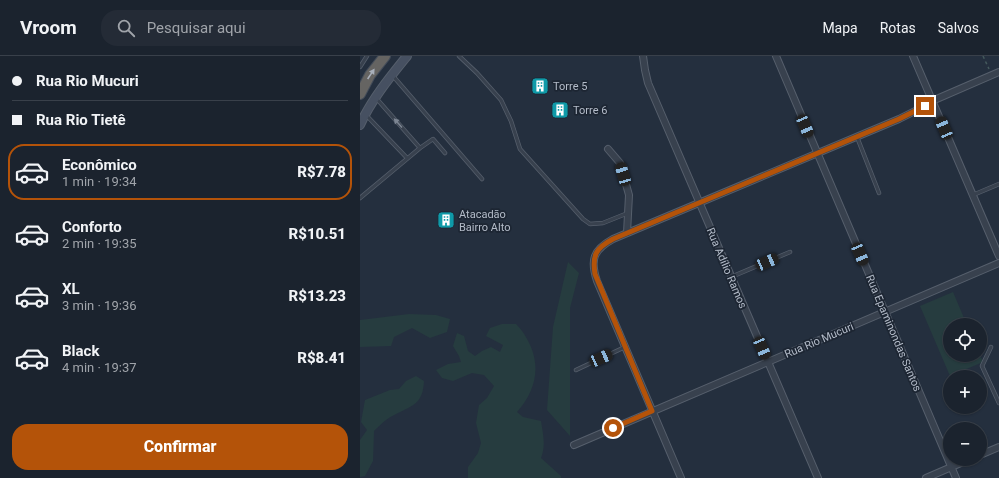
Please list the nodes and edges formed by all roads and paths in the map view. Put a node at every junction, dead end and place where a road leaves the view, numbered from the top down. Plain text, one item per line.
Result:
1 (367, 56) edge
2 (385, 56) edge
3 (407, 56) edge
4 (459, 56) edge
5 (643, 56) edge
6 (776, 56) edge
7 (913, 56) edge
8 (983, 56) edge
9 (360, 67) edge
10 (999, 72) edge
11 (392, 75) junction
12 (992, 75) junction
13 (360, 94) edge
14 (376, 98) junction
15 (932, 100) junction
16 (365, 113) junction
17 (360, 125) edge
18 (857, 137) junction
19 (420, 148) junction
20 (608, 149) dead end
21 (445, 153) dead end
22 (817, 153) junction
23 (408, 158) junction
24 (482, 179) dead end
25 (999, 184) edge
26 (879, 193) dead end
27 (973, 196) junction
28 (360, 198) edge
29 (700, 203) junction
30 (628, 213) junction
31 (627, 233) junction
32 (790, 252) dead end
33 (999, 256) edge
34 (999, 262) edge
35 (731, 277) junction
36 (885, 312) junction
37 (625, 347) junction
38 (991, 347) dead end
39 (768, 362) junction
40 (576, 370) dead end
41 (999, 403) edge
42 (652, 411) junction
43 (574, 445) dead end
44 (999, 447) edge
45 (987, 452) edge
46 (951, 467) junction
47 (681, 478) edge
48 (818, 478) edge
49 (926, 478) edge
50 (956, 478) edge

1 - 9 lane
13 -> 2 highway
3 - 11 main road
4 - 30 lane
5 - 29 street, Rua Adílio Ramos
6 - 22 street, Rua Epaminondas Santos
7 - 15 street
8 - 12 path
10 - 12 street
11 - 14 main road
11 - 24 lane
12 - 15 street
14 - 16 main road
19 -> 14 lane
15 - 18 street
15 - 27 street
16 - 17 main road
16 - 23 lane
18 - 22 street
18 - 26 lane
19 - 21 lane
19 - 23 lane
20 - 30 street
22 - 29 street
22 - 36 street, Rua Epaminondas Santos
23 - 28 lane
25 - 27 lane
27 - 33 street
29 - 31 street
29 - 35 street, Rua Adílio Ramos
30 - 31 street
31 - 37 street
32 - 35 lane
34 - 36 street, Rua Rio Mucuri
35 - 39 street, Rua Adílio Ramos
36 - 39 street, Rua Rio Mucuri
36 - 46 street, Rua Epaminondas Santos
37 - 40 lane
37 - 42 street
38 - 41 lane
39 - 42 street, Rua Rio Mucuri
39 - 48 street, Rua Adílio Ramos
42 - 43 street, Rua Rio Mucuri
42 - 47 street
44 - 45 street
46 - 49 street
46 - 50 street, Rua Epaminondas Santos

